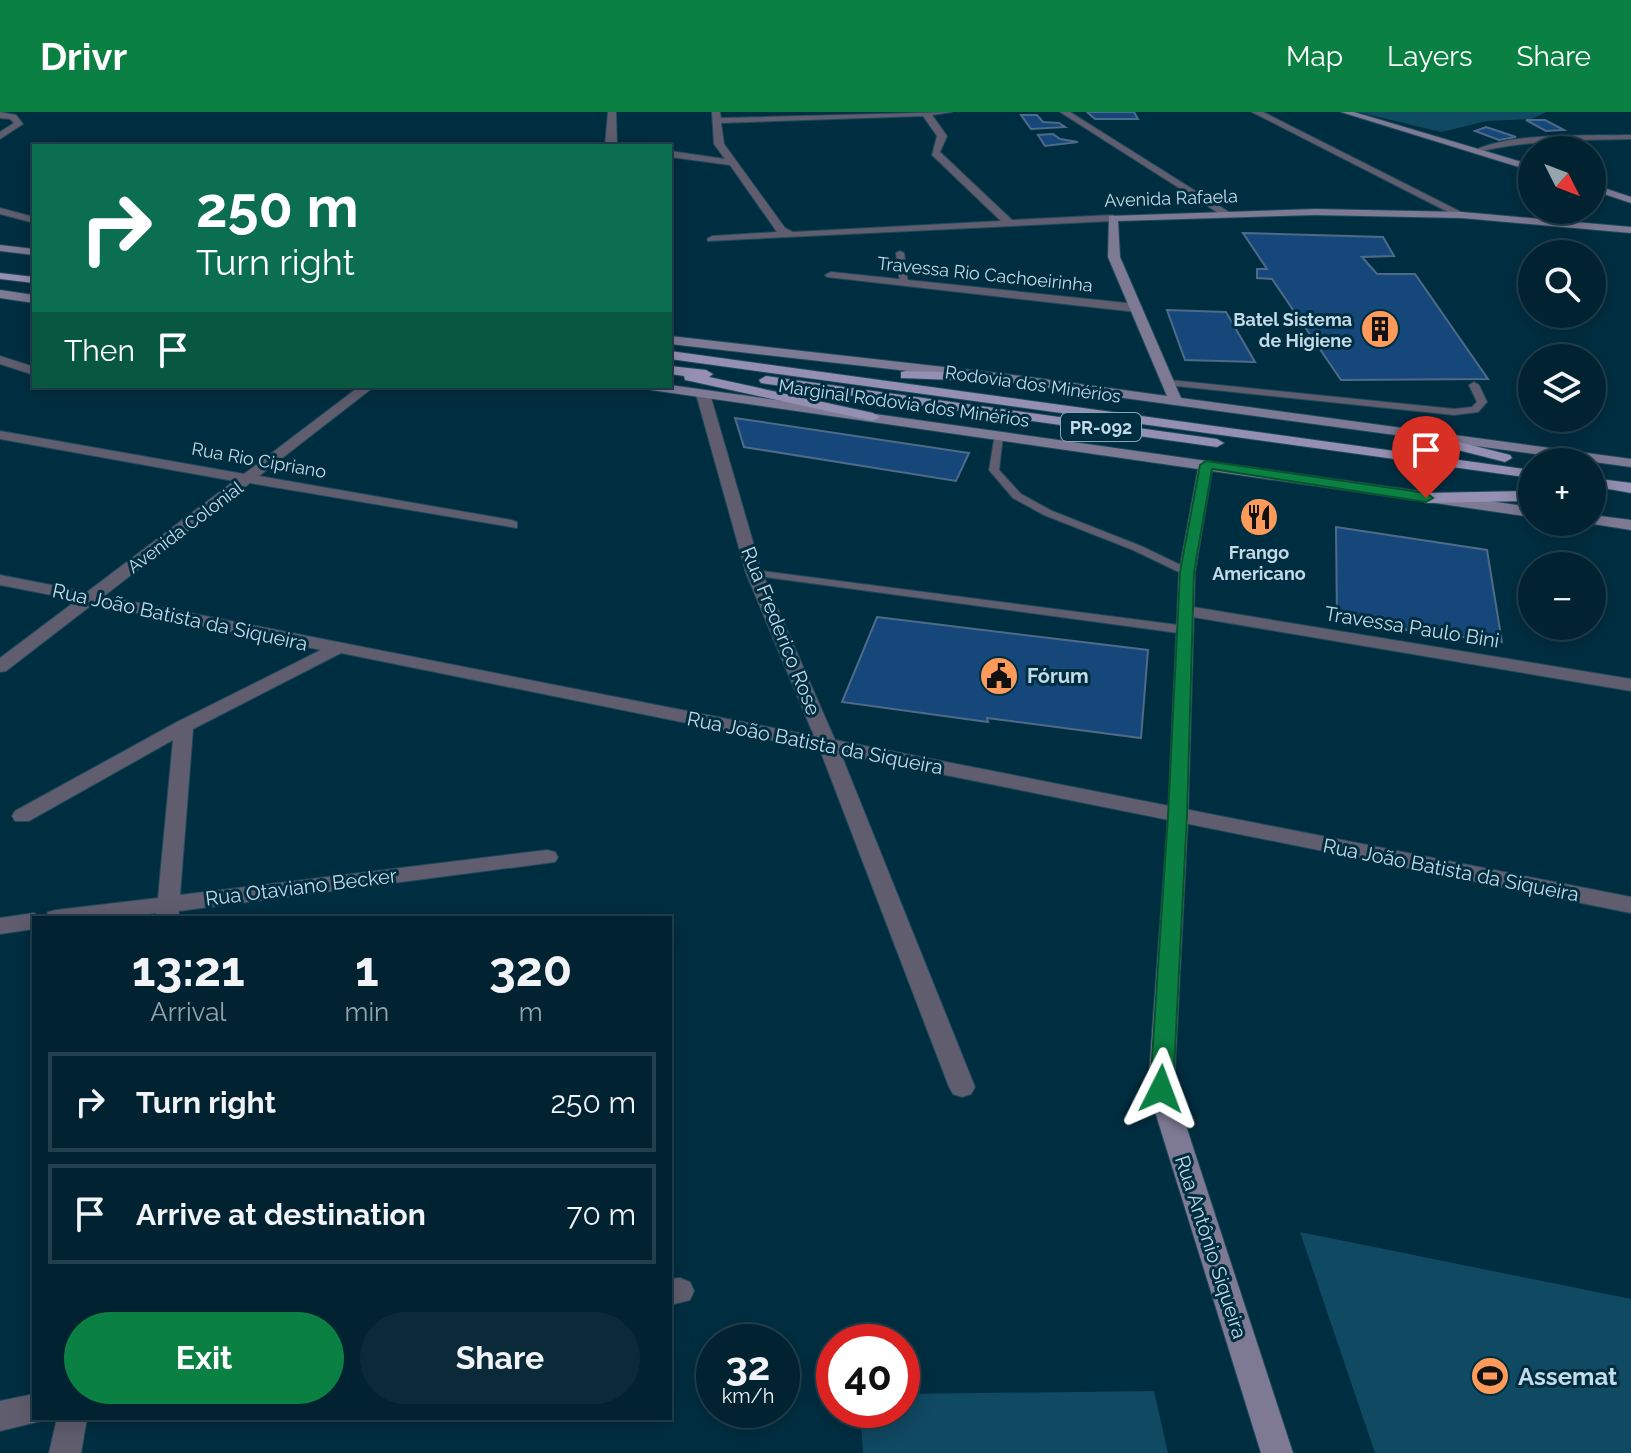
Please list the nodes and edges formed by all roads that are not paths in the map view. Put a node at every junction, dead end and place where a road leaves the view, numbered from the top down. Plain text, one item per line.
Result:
1 (612, 112) edge
2 (948, 112) edge
3 (1064, 112) edge
4 (1256, 112) edge
5 (1345, 112) edge
6 (926, 113) edge
7 (0, 115) edge
8 (716, 116) edge
9 (0, 136) edge
10 (1631, 137) edge
11 (610, 144) edge
12 (1478, 150) junction
13 (672, 154) edge
14 (733, 163) junction
15 (1518, 163) edge
16 (1606, 191) edge
17 (1629, 198) edge
18 (0, 211) edge
19 (1227, 214) junction
20 (1462, 215) junction
21 (1113, 218) junction
22 (32, 219) edge
23 (1008, 222) junction
24 (1631, 230) edge
25 (790, 234) junction
26 (712, 239) dead end
27 (0, 248) edge
28 (32, 252) edge
29 (900, 253) dead end
30 (0, 264) edge
31 (32, 268) edge
32 (831, 275) dead end
33 (0, 276) edge
34 (32, 280) edge
35 (904, 283) junction
36 (0, 294) edge
37 (32, 299) edge
38 (1136, 308) junction
39 (672, 340) edge
40 (672, 355) edge
41 (0, 360) edge
42 (32, 370) edge
43 (672, 372) edge
44 (672, 372) edge
45 (808, 372) junction
46 (1006, 378) junction
47 (1170, 383) junction
48 (1474, 385) dead end
49 (365, 388) edge
50 (664, 388) edge
51 (703, 394) junction
52 (1175, 401) junction
53 (873, 417) junction
54 (0, 435) edge
55 (1416, 435) junction
56 (998, 436) junction
57 (1518, 462) edge
58 (1631, 463) edge
59 (1206, 465) junction
60 (1518, 472) edge
61 (248, 479) junction
62 (1518, 482) edge
63 (1606, 487) edge
64 (1631, 488) edge
65 (1606, 493) edge
66 (1518, 496) edge
67 (1426, 498) junction
68 (1631, 498) edge
69 (1518, 510) edge
70 (1606, 522) edge
71 (511, 525) dead end
72 (1631, 525) edge
73 (1187, 572) junction
74 (754, 573) junction
75 (0, 580) edge
76 (91, 599) junction
77 (1187, 611) junction
78 (1186, 630) junction
79 (336, 649) junction
80 (0, 667) edge
81 (1631, 685) edge
82 (184, 726) junction
83 (828, 746) junction
84 (22, 816) dead end
85 (1178, 816) junction
86 (547, 857) dead end
87 (1627, 908) edge
88 (168, 910) edge
89 (84, 916) edge
90 (32, 921) edge
91 (0, 926) edge
92 (962, 1087) dead end
93 (32, 1409) edge
94 (0, 1416) edge
95 (72, 1420) edge
96 (65, 1453) edge
97 (1277, 1453) edge

1 - 11 street
2 - 6 street
3 - 19 street
4 - 20 street
5 - 12 main road
6 - 8 street
6 - 23 street
7 - 9 street
8 - 14 street
10 - 12 lane
12 - 15 main road
13 - 14 street
14 - 25 street
16 - 17 main road
18 - 22 street
19 - 20 main road, Avenida Rafaela
19 - 21 main road, Avenida Rafaela
20 - 24 main road, Avenida Rafaela
21 - 23 street, Avenida Rafaela
21 - 38 main road
23 - 25 street, Avenida Rafaela
25 - 26 street, Avenida Rafaela
27 - 28 main road
29 - 35 lane
30 - 31 main road
32 - 35 street, Travessa Rio Cachoeirinha
33 - 34 main road
35 - 38 street, Travessa Rio Cachoeirinha
36 - 37 main road
38 - 47 main road
39 - 46 main road, Marginal Rodovia dos Minérios
40 - 45 main road, Rodovia dos Minérios / PR-092
41 - 42 street
43 - 53 main road
44 - 62 main road, Rodovia dos Minérios / PR-092
45 - 46 main road
45 - 60 main road, Rodovia dos Minérios / PR-092
46 - 52 main road, Marginal Rodovia dos Minérios
47 - 48 lane
47 - 52 main road
49 - 61 street, Avenida Colonial
50 - 51 main road, Marginal Rodovia dos Minérios
51 - 53 main road, Marginal Rodovia dos Minérios
51 - 74 street, Rua Frederico Rose
52 - 55 main road, Marginal Rodovia dos Minérios
53 - 56 main road, Marginal Rodovia dos Minérios
54 - 61 street, Rua Rio Cipriano
55 - 57 main road
55 - 58 main road, Marginal Rodovia dos Minérios
56 - 59 main road, Marginal Rodovia dos Minérios
56 - 73 lane
59 - 67 main road, Marginal Rodovia dos Minérios
59 - 73 main road, Rua Antônio Siqueira
61 - 71 street, Rua Rio Cipriano
61 - 76 street, Avenida Colonial
63 - 64 main road
65 - 68 main road
66 - 67 main road
67 - 69 main road, Marginal Rodovia dos Minérios
70 - 72 main road
73 - 77 main road, Rua Antônio Siqueira
74 - 78 lane
74 - 83 street, Rua Frederico Rose
75 - 76 street, Rua João Batista da Siqueira
76 - 79 street, Rua João Batista da Siqueira
76 - 80 street, Avenida Colonial
77 - 78 main road, Rua Antônio Siqueira
77 - 81 street, Travessa Paulo Bini
78 - 85 main road, Rua Antônio Siqueira
79 - 82 street
79 - 83 street, Rua João Batista da Siqueira
82 - 84 street
82 - 88 street
83 - 85 street, Rua João Batista da Siqueira
83 - 92 street, Rua Frederico Rose
85 - 87 street, Rua João Batista da Siqueira
85 - 97 main road, Rua Antônio Siqueira
86 - 88 street, Rua Otaviano Becker
88 - 89 street, Rua Otaviano Becker
90 - 91 street
93 - 94 street
95 - 96 street

